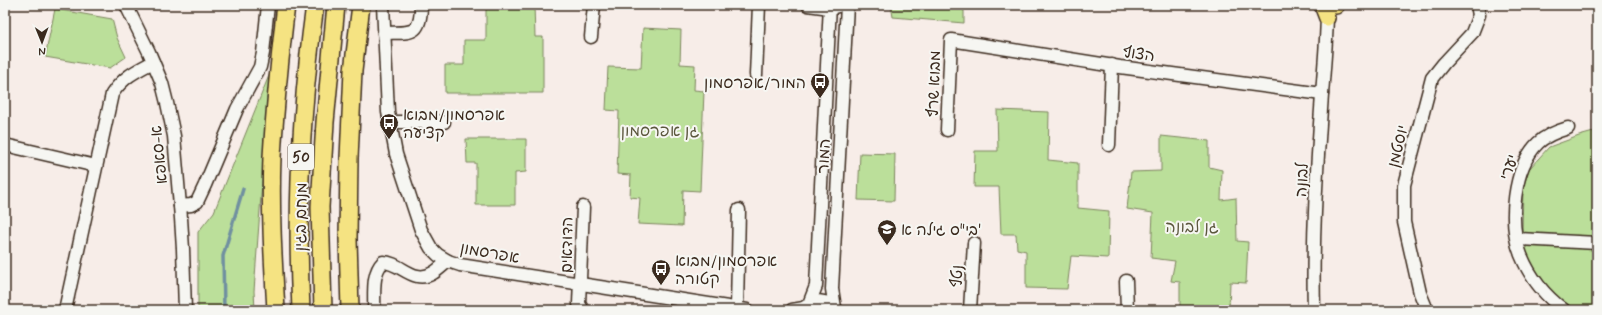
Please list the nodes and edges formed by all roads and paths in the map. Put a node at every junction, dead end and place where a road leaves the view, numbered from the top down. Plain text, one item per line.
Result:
1 (126, 5) edge
2 (268, 5) edge
3 (286, 5) edge
4 (315, 5) edge
5 (336, 5) edge
6 (361, 5) edge
7 (383, 5) edge
8 (421, 5) edge
9 (594, 5) edge
10 (759, 5) edge
11 (808, 5) edge
12 (843, 5) edge
13 (846, 5) edge
14 (1477, 5) edge
15 (830, 7) edge
16 (1331, 7) edge
17 (384, 33) junction
18 (592, 36) dead end
19 (951, 40) joint
20 (153, 62) junction
21 (1112, 65) junction
22 (756, 75) dead end
23 (1322, 94) junction
24 (390, 122) junction
25 (444, 122) dead end
26 (1568, 128) dead end
27 (947, 130) dead end
28 (5, 145) edge
29 (1109, 145) dead end
30 (96, 166) junction
31 (180, 206) junction
32 (583, 207) dead end
33 (739, 210) dead end
34 (1517, 239) junction
35 (974, 243) dead end
36 (1597, 243) edge
37 (448, 261) junction
38 (1126, 281) dead end
39 (581, 284) junction
40 (802, 308) edge
41 (742, 309) edge
42 (836, 309) edge
43 (65, 310) edge
44 (184, 310) edge
45 (276, 310) edge
46 (301, 310) edge
47 (323, 310) edge
48 (350, 310) edge
49 (374, 310) edge
50 (583, 310) edge
51 (970, 310) edge
52 (1127, 310) edge
53 (1314, 310) edge
54 (1427, 310) edge
55 (1564, 310) edge

1 - 20 street, א-סאפא
2 - 31 street
3 - 45 highway
4 - 46 highway, מנחם בגין / 50
5 - 47 highway, מנחם בגין / 50
6 - 48 highway
7 - 17 street, אפרסמון
8 - 17 street
9 - 18 street
10 - 22 street
11 - 15 street
12 - 15 street
13 - 42 street, המור
14 - 54 street, יוסטמן
15 - 40 street, המור
16 - 23 street, לבונה
17 - 24 street, אפרסמון
19 - 21 street, הצוף
19 - 27 street, מבוא שרף
20 - 30 street
20 - 31 street, א-סאפא
21 - 23 street, הצוף
21 - 29 street
23 - 53 street, לבונה
24 - 25 street
24 - 37 street, אפרסמון
26 - 34 street, יערי
28 - 30 street
30 - 43 street
31 - 44 street, א-סאפא
32 - 39 street, הדודאים
33 - 41 street
34 - 36 street
34 - 55 street, יערי
35 - 51 street, נטף
37 - 39 street, אפרסמון
37 - 49 street
38 - 52 street
39 - 41 street, אפרסמון
39 - 50 street, הדודאים
40 - 42 street

